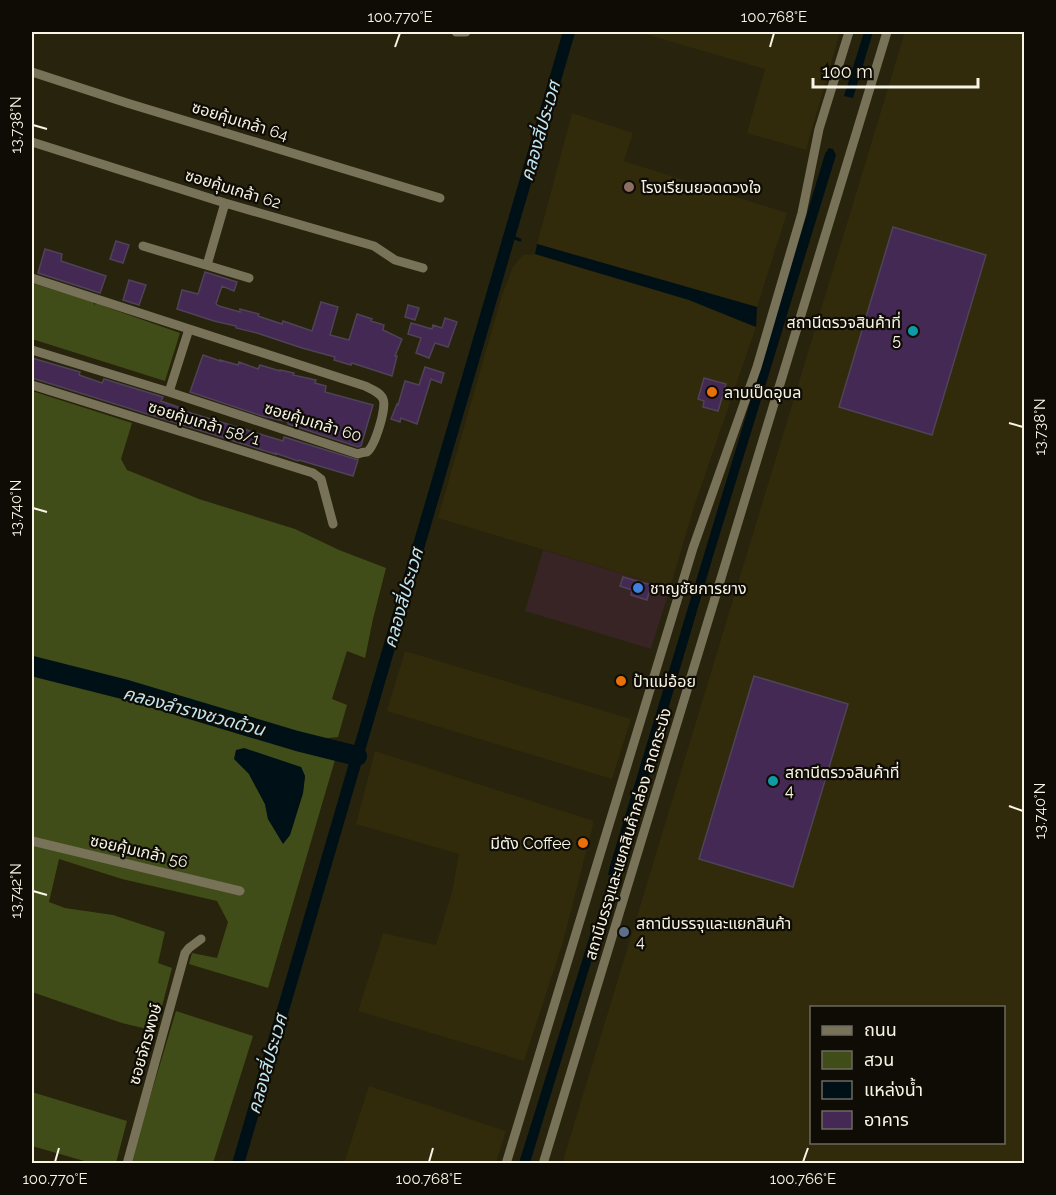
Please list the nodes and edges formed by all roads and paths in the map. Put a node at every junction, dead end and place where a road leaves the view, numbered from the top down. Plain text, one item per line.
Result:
1 (456, 32) edge
2 (466, 32) edge
3 (849, 32) edge
4 (887, 32) edge
5 (32, 72) edge
6 (32, 142) edge
7 (440, 198) dead end
8 (225, 203) junction
9 (143, 246) dead end
10 (207, 265) junction
11 (423, 268) dead end
12 (32, 278) edge
13 (249, 278) dead end
14 (189, 329) junction
15 (32, 350) edge
16 (32, 386) edge
17 (169, 392) junction
18 (333, 524) dead end
19 (32, 841) edge
20 (240, 891) dead end
21 (201, 939) dead end
22 (127, 1164) edge
23 (506, 1164) edge
24 (543, 1164) edge

1 - 2 street
3 - 23 street, สถานีบรรจุและแยกสินค้ากล่อง ลาดกระบัง
4 - 24 street, สถานีบรรจุและแยกสินค้ากล่อง ลาดกระบัง
5 - 7 street, ซอยคุ้มเกล้า 64
6 - 8 street, ซอยคุ้มเกล้า 62
8 - 10 street
8 - 11 street, ซอยคุ้มเกล้า 62
9 - 10 street
10 - 13 street
12 - 14 street, ซอยคุ้มเกล้า 60
14 - 17 street
14 - 17 street, ซอยคุ้มเกล้า 60
15 - 17 street, ซอยคุ้มเกล้า 60
16 - 18 street, ซอยคุ้มเกล้า 58/1
19 - 20 street, ซอยคุ้มเกล้า 56
21 - 22 street, ซอยจักรพงษ์

